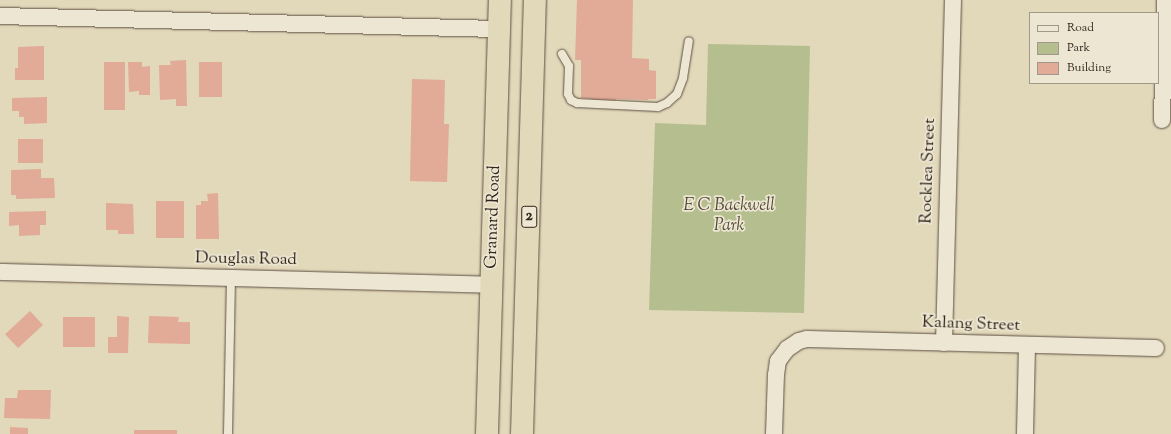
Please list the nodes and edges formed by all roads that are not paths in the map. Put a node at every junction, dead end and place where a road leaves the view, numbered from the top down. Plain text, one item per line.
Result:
1 (500, 0) edge
2 (535, 0) edge
3 (953, 0) edge
4 (1165, 0) edge
5 (0, 16) edge
6 (499, 29) junction
7 (689, 41) dead end
8 (562, 54) dead end
9 (1162, 120) dead end
10 (0, 272) edge
11 (231, 279) junction
12 (492, 285) junction
13 (944, 343) junction
14 (1027, 345) junction
15 (1156, 348) dead end
16 (228, 434) edge
17 (487, 434) edge
18 (522, 434) edge
19 (774, 434) edge
20 (1025, 434) edge

1 - 6 highway, Granard Road
2 - 18 highway, Granard Road / 2
3 - 13 street, Rocklea Street
4 - 9 street
5 - 6 street
6 - 12 highway, Granard Road
7 - 8 lane
10 - 11 street, Douglas Road
11 - 12 street, Douglas Road
11 - 16 lane
12 - 17 highway, Granard Road
13 - 14 street, Kalang Street
13 - 19 street, Kalang Street
14 - 15 street, Kalang Street
14 - 20 street

